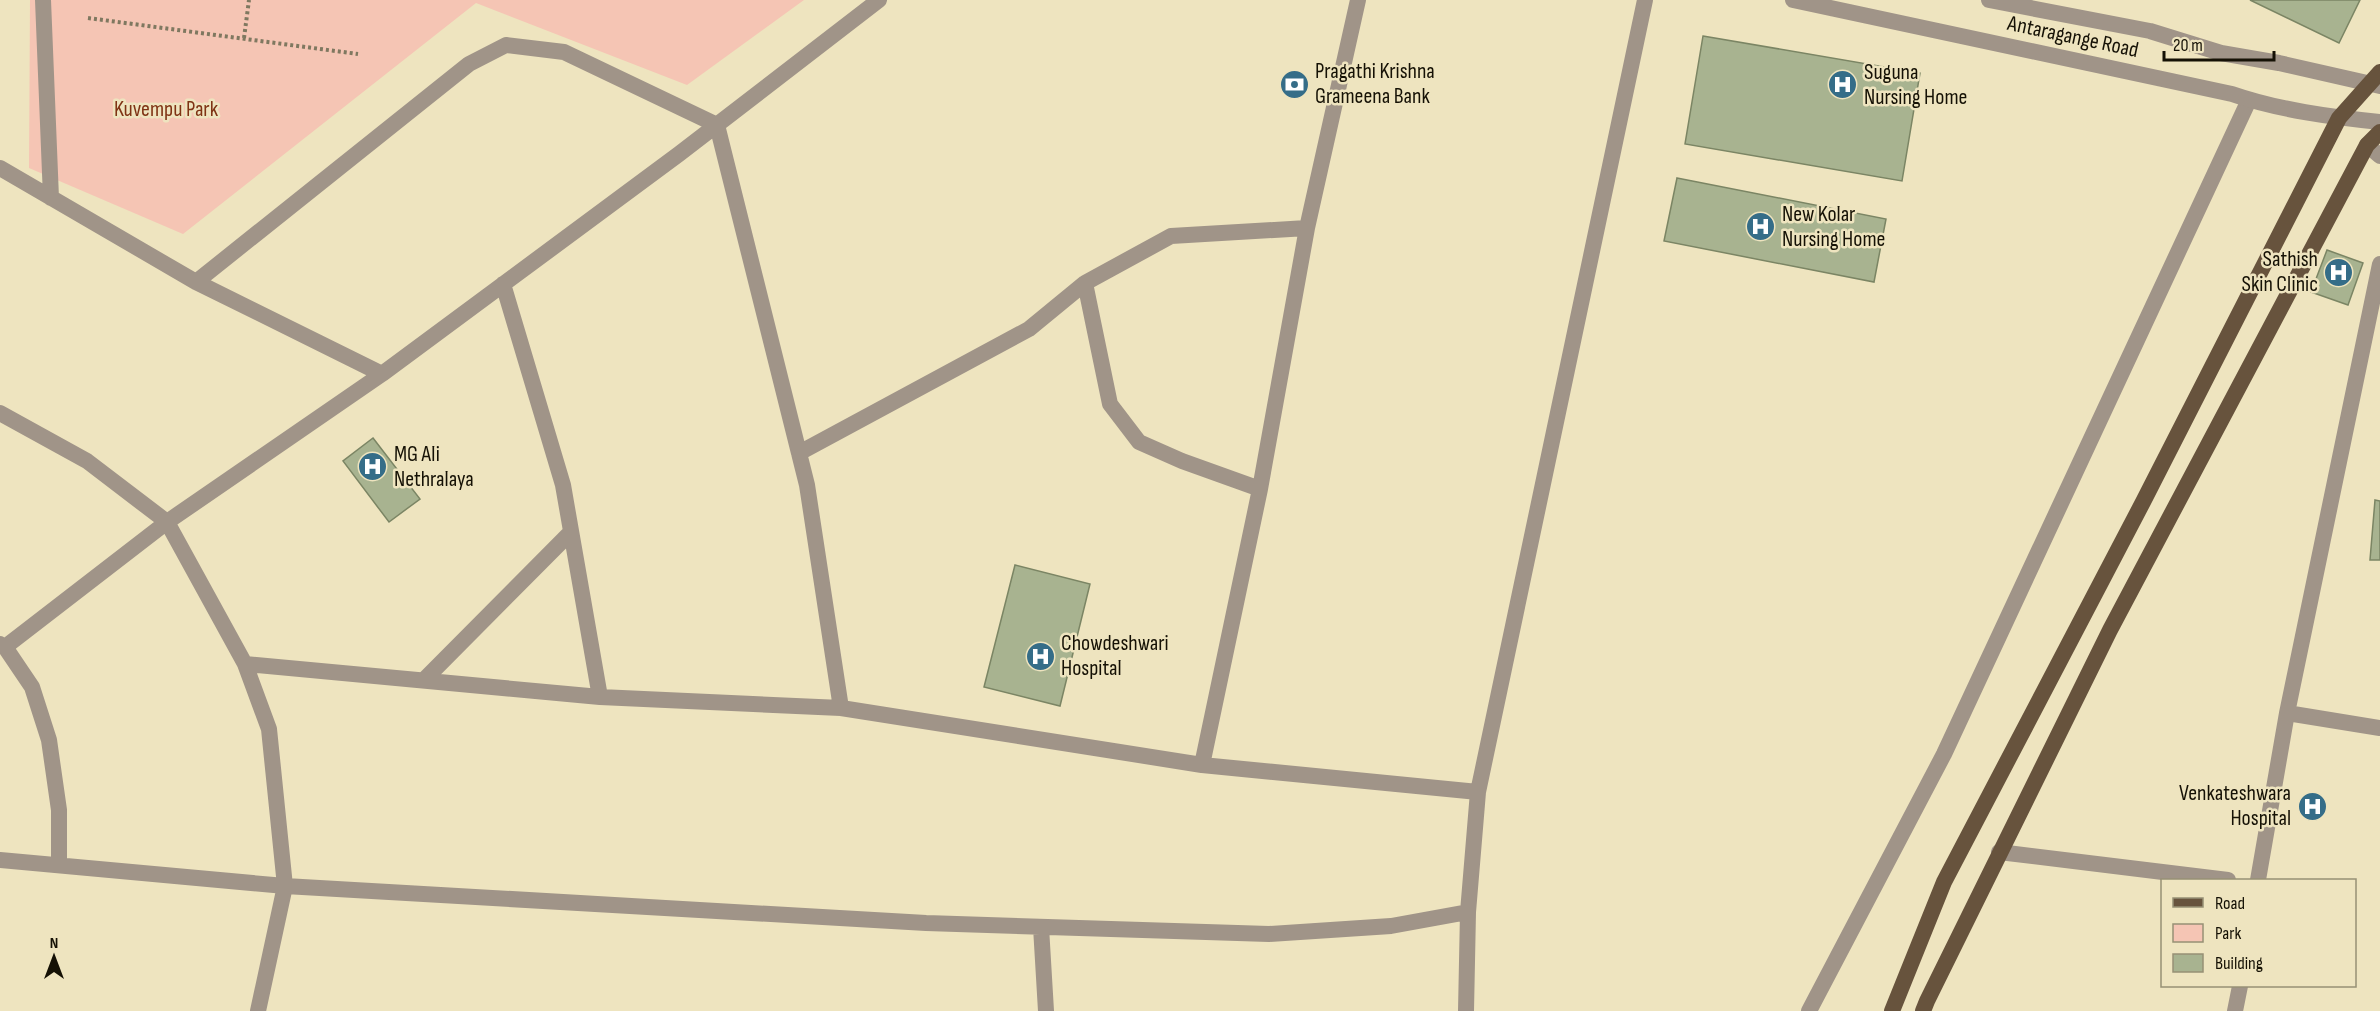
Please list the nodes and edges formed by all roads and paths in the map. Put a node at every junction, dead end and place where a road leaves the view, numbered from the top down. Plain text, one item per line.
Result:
1 (43, 0) edge
2 (249, 0) edge
3 (879, 0) edge
4 (1358, 0) edge
5 (1646, 0) edge
6 (1792, 0) edge
7 (1989, 0) edge
8 (88, 18) dead end
9 (244, 38) junction
10 (358, 54) dead end
11 (2377, 80) edge
12 (2249, 100) junction
13 (2339, 118) junction
14 (2380, 122) edge
15 (717, 125) junction
16 (2380, 132) edge
17 (2374, 150) edge
18 (0, 168) edge
19 (51, 198) junction
20 (1307, 228) junction
21 (2380, 264) edge
22 (196, 282) junction
23 (1085, 283) junction
24 (503, 284) junction
25 (382, 374) junction
26 (0, 412) edge
27 (799, 453) junction
28 (1260, 489) junction
29 (167, 522) junction
30 (571, 532) junction
31 (2, 646) edge
32 (245, 664) junction
33 (424, 680) junction
34 (600, 697) junction
35 (841, 708) junction
36 (2287, 713) junction
37 (2380, 728) edge
38 (1202, 765) junction
39 (1478, 792) junction
40 (1999, 852) junction
41 (0, 860) edge
42 (59, 865) junction
43 (2220, 879) edge
44 (2258, 879) edge
45 (285, 886) junction
46 (1468, 912) junction
47 (1041, 927) junction
48 (2240, 987) edge
49 (258, 1011) edge
50 (1046, 1011) edge
51 (1466, 1011) edge
52 (1809, 1011) edge
53 (1892, 1011) edge
54 (1923, 1011) edge
55 (2235, 1011) edge

1 - 19 street
2 - 9 path
3 - 15 street
4 - 20 street
5 - 39 street
6 - 12 street, Antaragange Road
7 - 11 street, Antaragange Road
8 - 9 path
9 - 10 path
11 - 13 main road
12 - 13 street, Antaragange Road
12 - 52 street
13 - 14 street, Antaragange Road
13 - 53 main road
15 - 22 street
15 - 24 street
15 - 27 street
16 - 17 main road
17 - 40 main road
18 - 19 street
19 - 22 street
20 - 23 street
20 - 28 street
21 - 36 street
22 - 25 street
23 - 27 street
23 - 28 street
24 - 25 street
24 - 30 street
25 - 29 street
26 - 29 street
27 - 35 street
28 - 38 street
29 - 31 street
29 - 32 street
30 - 33 street
30 - 34 street
31 - 42 street
32 - 33 street
32 - 45 street
33 - 34 street
34 - 35 street
35 - 38 street
36 - 37 street
36 - 44 street
38 - 39 street
39 - 46 street
40 - 43 street
40 - 54 main road
41 - 42 street
42 - 45 street
45 - 47 street
45 - 49 street
46 - 47 street
46 - 51 street
47 - 50 street
48 - 55 street

